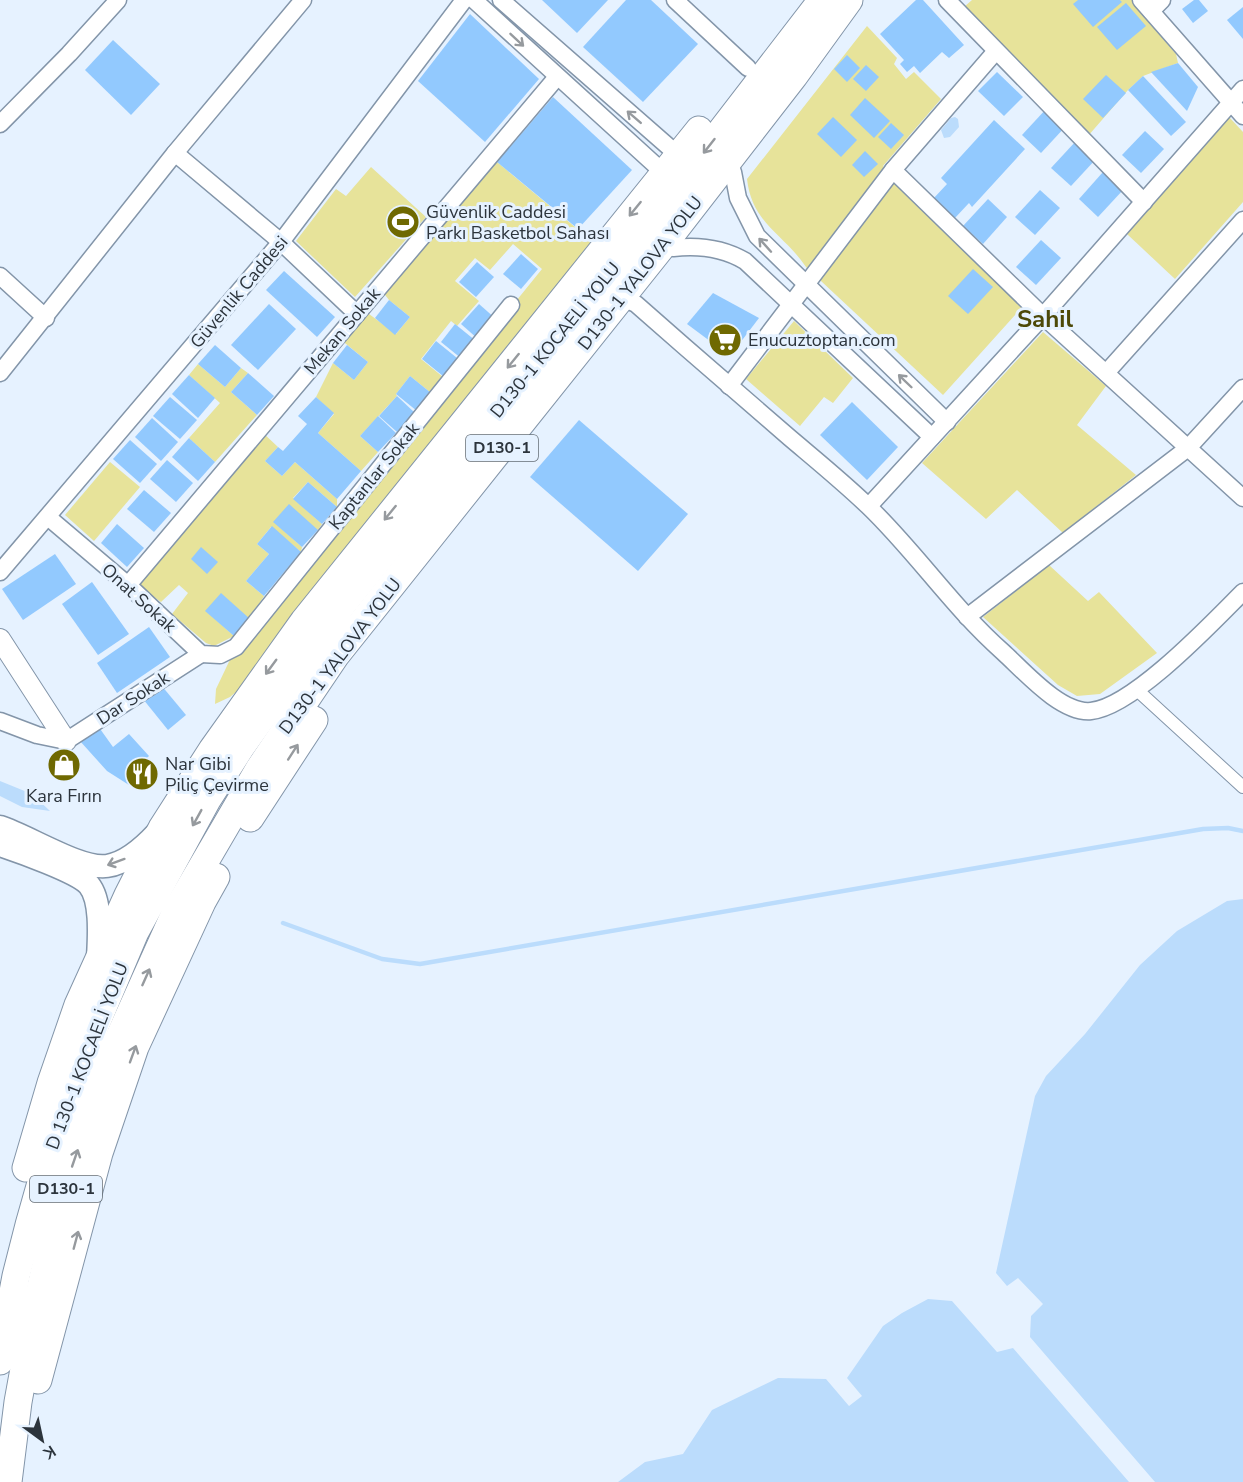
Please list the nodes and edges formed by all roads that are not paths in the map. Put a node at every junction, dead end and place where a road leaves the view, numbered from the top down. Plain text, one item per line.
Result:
1 (118, 0) edge
2 (303, 0) edge
3 (464, 0) edge
4 (474, 0) edge
5 (501, 0) edge
6 (675, 0) edge
7 (803, 0) edge
8 (822, 0) edge
9 (849, 0) edge
10 (863, 0) edge
11 (868, 0) edge
12 (947, 0) edge
13 (1151, 4) edge
14 (996, 51) junction
15 (748, 68) junction
16 (794, 76) junction
17 (557, 77) junction
18 (1243, 89) edge
19 (1231, 103) junction
20 (1243, 116) edge
21 (0, 124) edge
22 (175, 153) junction
23 (671, 164) junction
24 (893, 170) junction
25 (733, 172) junction
26 (1144, 202) junction
27 (1243, 220) edge
28 (281, 242) junction
29 (673, 248) junction
30 (0, 276) edge
31 (806, 285) junction
32 (629, 301) junction
33 (792, 304) junction
34 (511, 305) dead end
35 (357, 314) junction
36 (1043, 316) junction
37 (46, 318) junction
38 (0, 373) edge
39 (1106, 373) junction
40 (729, 386) junction
41 (1243, 388) edge
42 (947, 422) junction
43 (932, 437) junction
44 (1188, 448) junction
45 (1243, 498) edge
46 (869, 506) junction
47 (49, 518) junction
48 (370, 539) junction
49 (0, 572) edge
50 (128, 585) junction
51 (1243, 592) edge
52 (342, 605) junction
53 (967, 617) junction
54 (0, 639) edge
55 (201, 654) junction
56 (1136, 689) junction
57 (0, 721) edge
58 (66, 741) junction
59 (1243, 787) edge
60 (0, 826) edge
61 (162, 828) junction
62 (0, 845) edge
63 (154, 894) joint
64 (98, 960) junction
65 (41, 1227) junction
66 (0, 1263) edge
67 (0, 1294) edge
68 (0, 1361) edge
69 (38, 1381) junction
70 (8, 1482) edge
71 (25, 1482) edge

1 - 21 street
2 - 22 street
3 - 28 street, Güvenlik Caddesi
4 -> 17 street
23 -> 5 street
6 - 15 street
7 - 15 highway
8 -> 52 highway, D130-1 KOCAELİ YOLU / D130-1
9 - 16 highway, D130-1 YALOVA YOLU / D130-1
10 - 16 highway
11 - 25 highway
12 - 14 street
13 - 19 street
14 - 24 street
14 - 26 street
15 - 23 highway
65 -> 16 highway, D130-1 YALOVA YOLU / D130-1
17 - 23 street
17 - 35 street, Mekan Sokak
18 - 19 street
19 - 20 street
19 - 26 street
22 - 28 street
22 - 37 street
23 -> 48 highway
24 - 31 street
24 - 36 street
25 - 29 highway
31 -> 25 street
26 - 36 street
27 - 39 street
28 - 35 street
28 - 47 street, Güvenlik Caddesi
29 - 32 highway
29 - 33 street
30 - 37 street
31 - 33 street
42 -> 31 street
32 - 40 street
69 -> 32 highway
33 - 40 street
33 - 43 street
34 - 55 street, Kaptanlar Sokak
35 - 50 street, Mekan Sokak
36 - 39 street
36 - 42 street
37 - 38 street
39 - 44 street
40 - 46 street
41 - 44 street
42 - 43 street
43 - 46 street
44 - 45 street
44 - 53 street
46 - 53 street
47 - 49 street, Güvenlik Caddesi
47 - 50 street, Onat Sokak
48 - 52 highway
48 -> 61 highway
50 - 55 street, Onat Sokak
51 - 56 street
52 -> 63 highway, D130-1 KOCAELİ YOLU / D130-1
53 - 56 street
54 - 58 street
55 - 58 street, Dar Sokak
56 - 59 street
57 - 58 street
61 -> 60 main road
61 - 64 highway
62 - 64 main road
63 - 65 highway, D 130-1 KOCAELİ YOLU / D130-1
64 - 66 highway
65 - 67 highway
65 - 68 highway, D 130-1 KOCAELİ YOLU / D130-1
65 - 69 highway
65 - 70 highway, D130-1 YALOVA YOLU / D130-1
69 - 71 highway

